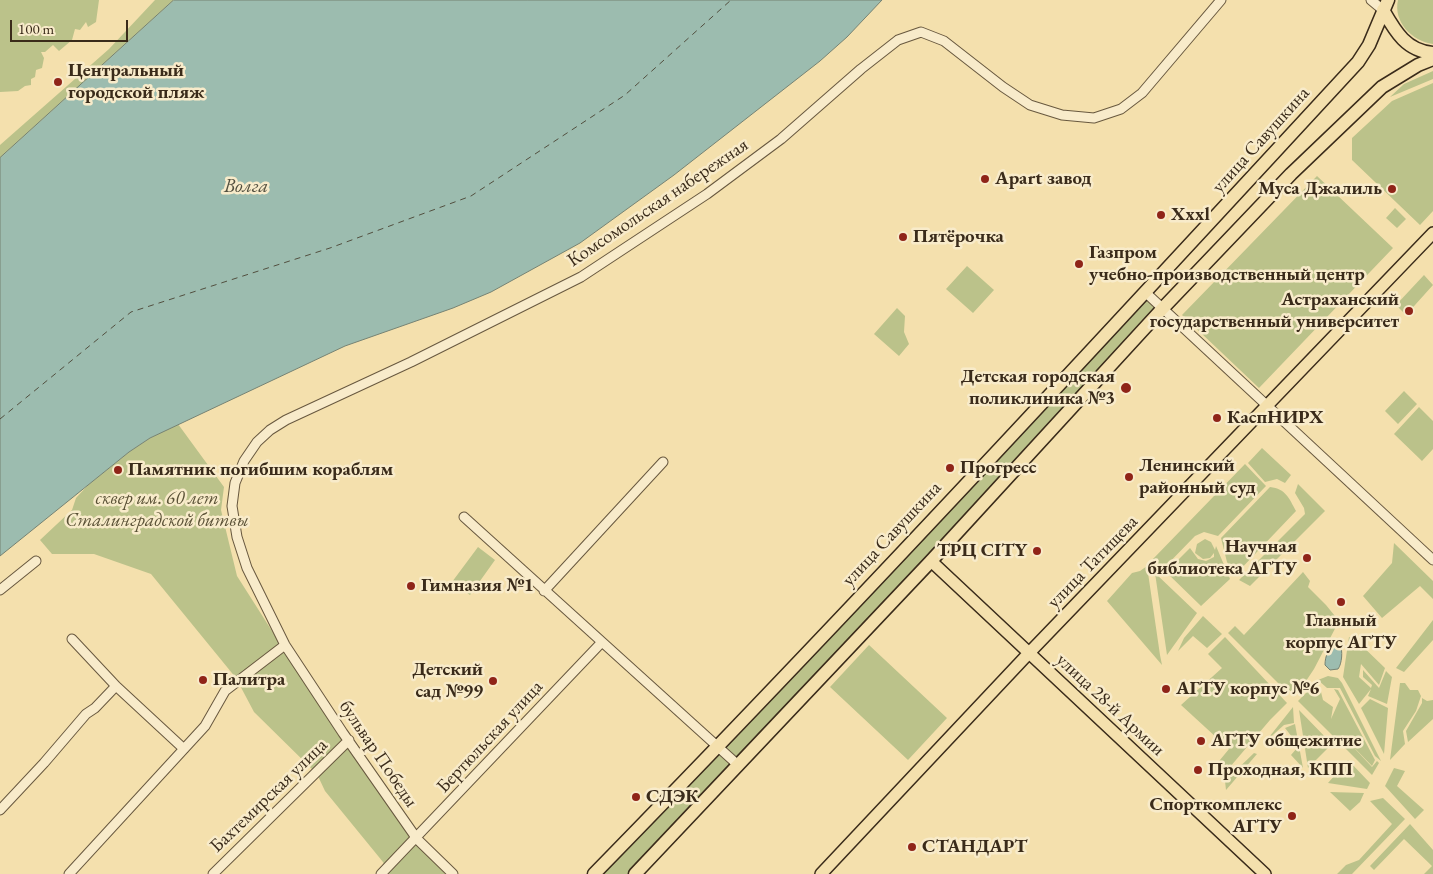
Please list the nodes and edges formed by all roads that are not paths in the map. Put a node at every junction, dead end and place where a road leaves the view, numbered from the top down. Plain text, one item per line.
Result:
1 (1221, 0) edge
2 (1371, 0) edge
3 (1385, 5) edge
4 (1433, 53) edge
5 (1433, 58) edge
6 (1433, 233) edge
7 (1145, 292) junction
8 (1162, 308) junction
9 (1268, 406) junction
10 (663, 462) dead end
11 (464, 517) dead end
12 (1433, 560) edge
13 (931, 561) junction
14 (36, 562) dead end
15 (0, 590) edge
16 (544, 591) junction
17 (72, 638) dead end
18 (602, 642) junction
19 (285, 645) junction
20 (1029, 653) junction
21 (116, 686) junction
22 (349, 740) junction
23 (719, 747) junction
24 (184, 749) junction
25 (738, 765) junction
26 (0, 810) edge
27 (417, 838) junction
28 (69, 874) edge
29 (213, 874) edge
30 (381, 874) edge
31 (453, 874) edge
32 (594, 874) edge
33 (635, 874) edge
34 (821, 874) edge
35 (1265, 874) edge

1 - 19 street, Комсомольская набережная
2 - 3 street
3 - 4 highway
3 - 7 highway, улица Савушкина
5 - 8 highway
6 - 9 main road, улица Татищева
7 - 8 street
7 - 23 highway, улица Савушкина
8 - 9 street
8 - 13 highway
9 - 12 street
9 - 20 main road, улица Татищева
10 - 16 street
11 - 16 street
13 - 20 main road, улица 28-й Армии
13 - 25 highway
14 - 15 street
16 - 18 street
17 - 21 street
18 - 23 street
18 - 27 street, Бертюльская улица
19 - 22 street, бульвар Победы
19 - 24 street
20 - 34 main road, улица Татищева
20 - 35 main road, улица 28-й Армии
21 - 24 street
21 - 26 street
22 - 27 street, бульвар Победы
22 - 29 street, Бахтемирская улица
23 - 25 street
23 - 32 highway, улица Савушкина
24 - 28 street
25 - 33 highway
27 - 30 street, Бертюльская улица
27 - 31 street, бульвар Победы

